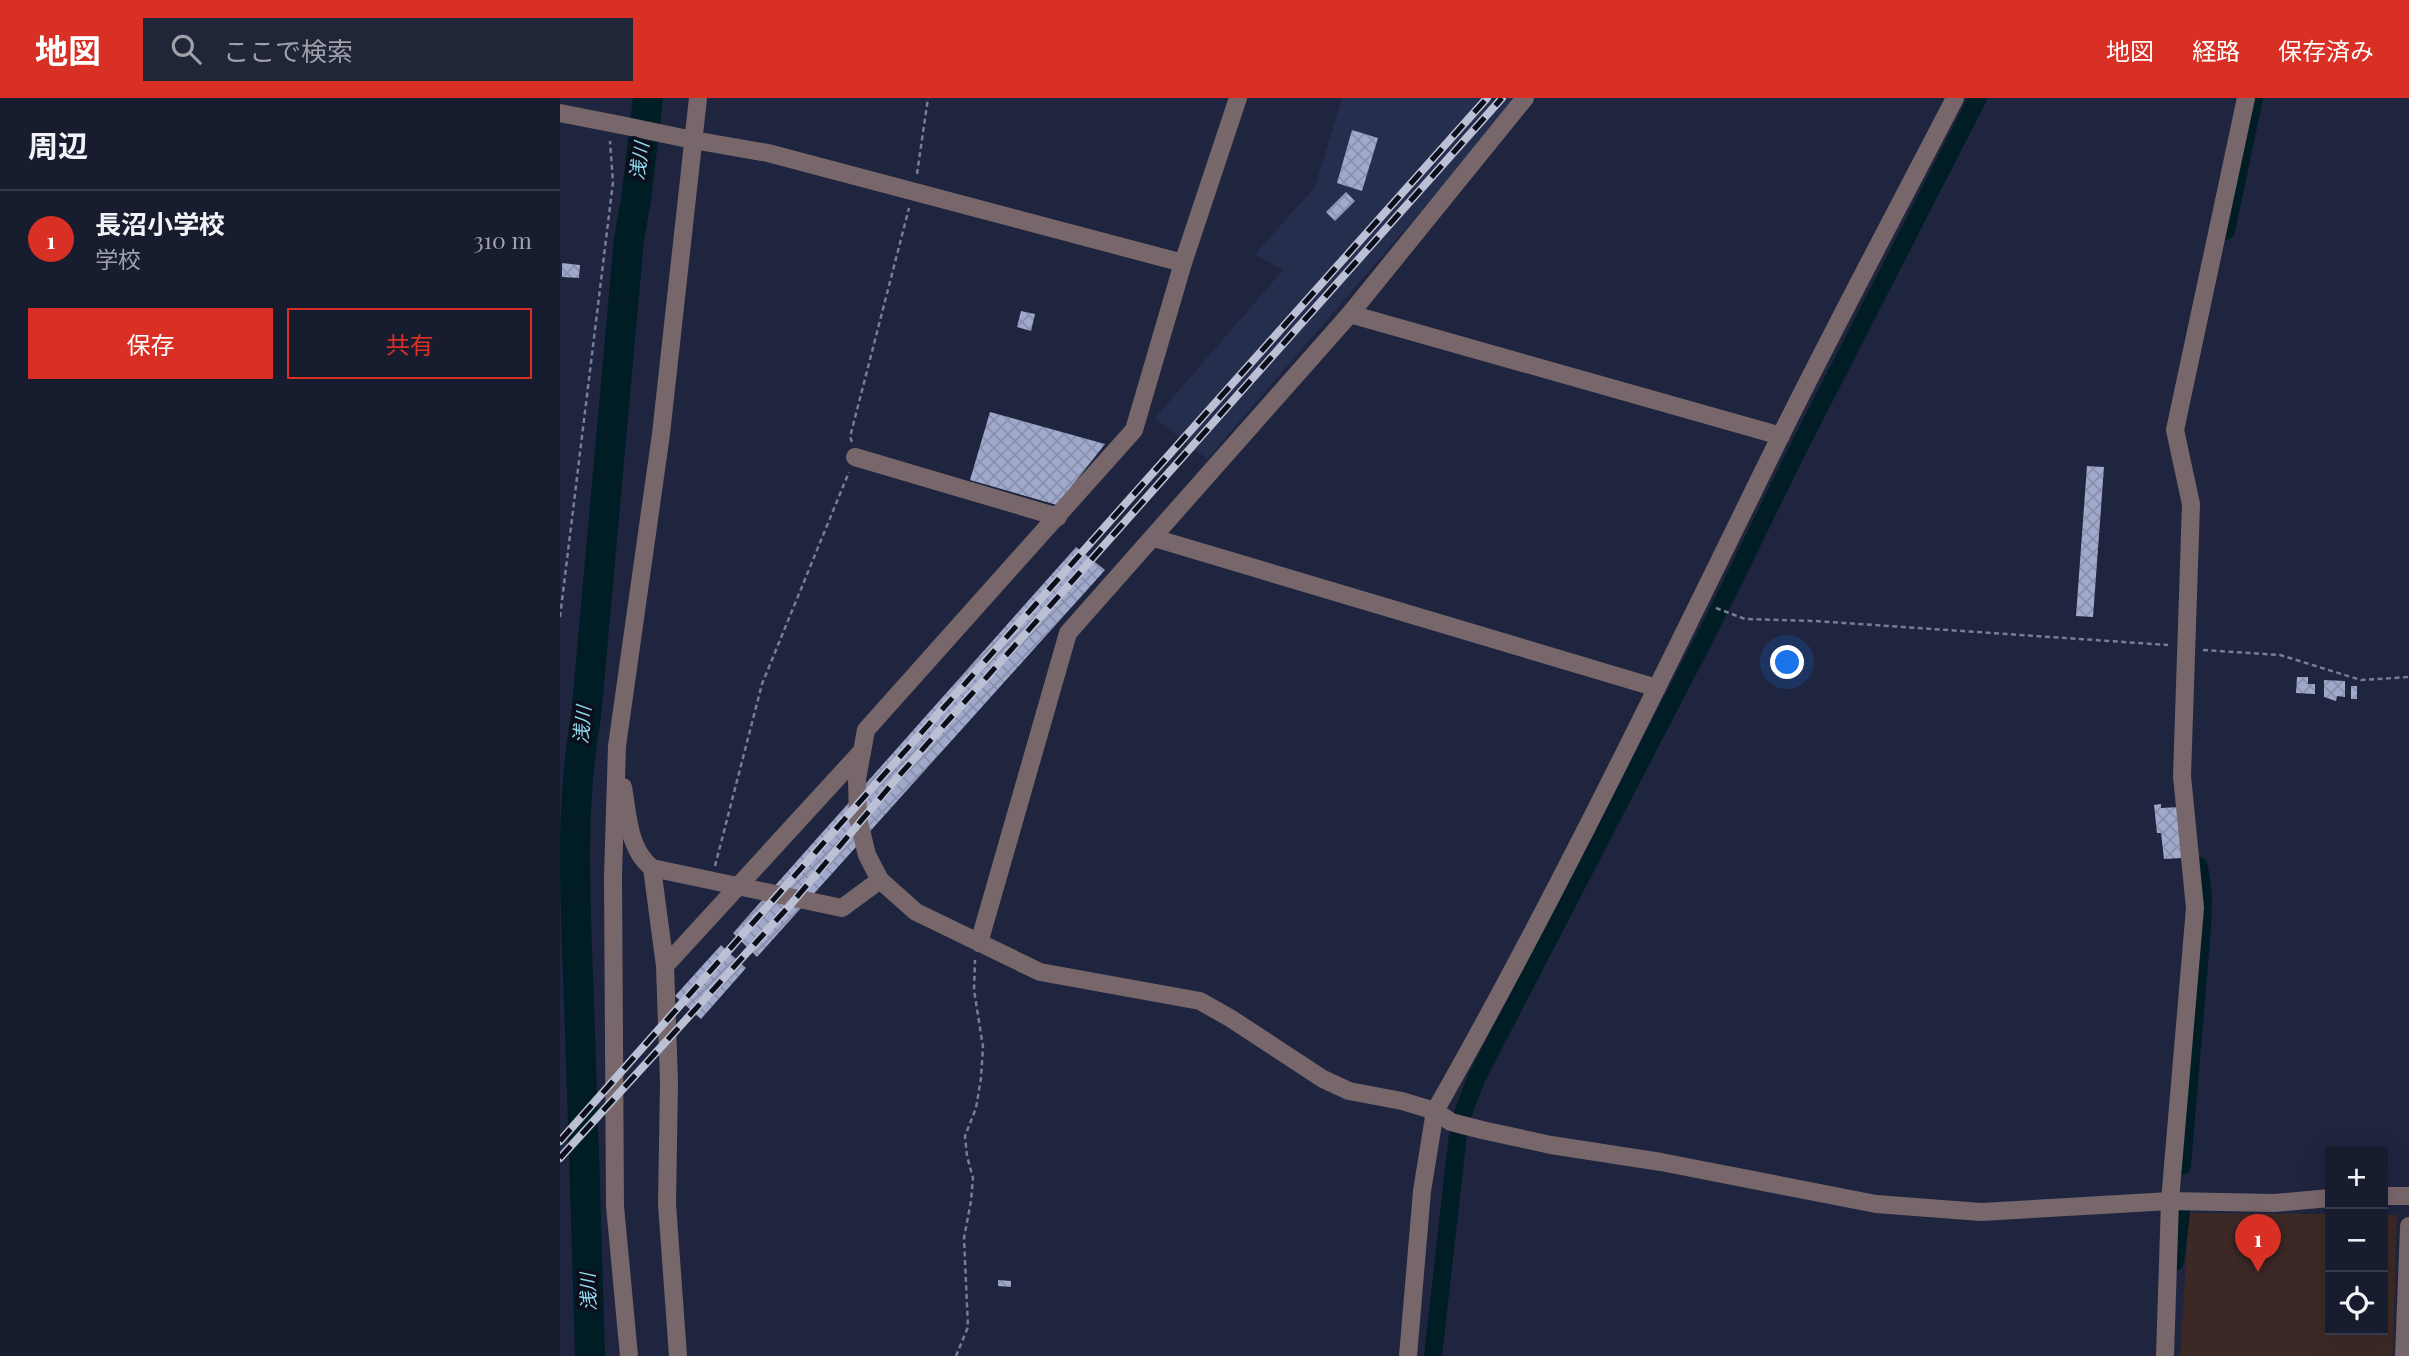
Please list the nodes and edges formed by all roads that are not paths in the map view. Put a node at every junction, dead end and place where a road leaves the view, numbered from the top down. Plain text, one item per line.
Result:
1 (698, 98) edge
2 (1238, 98) edge
3 (1525, 98) edge
4 (1955, 98) edge
5 (2246, 98) edge
6 (560, 113) edge
7 (691, 139) junction
8 (1183, 263) junction
9 (1350, 314) junction
10 (1780, 436) junction
11 (855, 457) road end
12 (1058, 517) junction
13 (1154, 538) junction
14 (1657, 688) junction
15 (617, 746) junction
16 (862, 751) junction
17 (652, 868) junction
18 (880, 880) junction
19 (739, 887) junction
20 (979, 943) junction
21 (665, 966) junction
22 (1435, 1111) junction
23 (2388, 1196) edge
24 (2409, 1196) edge
25 (2325, 1198) edge
26 (2170, 1200) junction
27 (2409, 1226) edge
28 (629, 1356) edge
29 (678, 1356) edge
30 (1408, 1356) edge
31 (2165, 1356) edge
32 (2404, 1356) edge

1 - 7 street
2 - 8 street
3 - 9 street
4 - 10 street
5 - 26 street
6 - 7 street
7 - 8 street
7 - 15 street
8 - 12 street
9 - 10 street
9 - 13 street
10 - 14 street
11 - 12 street
12 - 16 street
13 - 14 street
13 - 20 street
14 - 22 street
15 - 17 street
15 - 28 street
16 - 18 street
16 - 19 street
17 - 19 street
17 - 21 street
18 - 19 street
18 - 20 street
19 - 21 street
20 - 22 street
21 - 29 street
22 - 26 street
22 - 30 street
23 - 24 street
25 - 26 street
26 - 31 street
27 - 32 street

